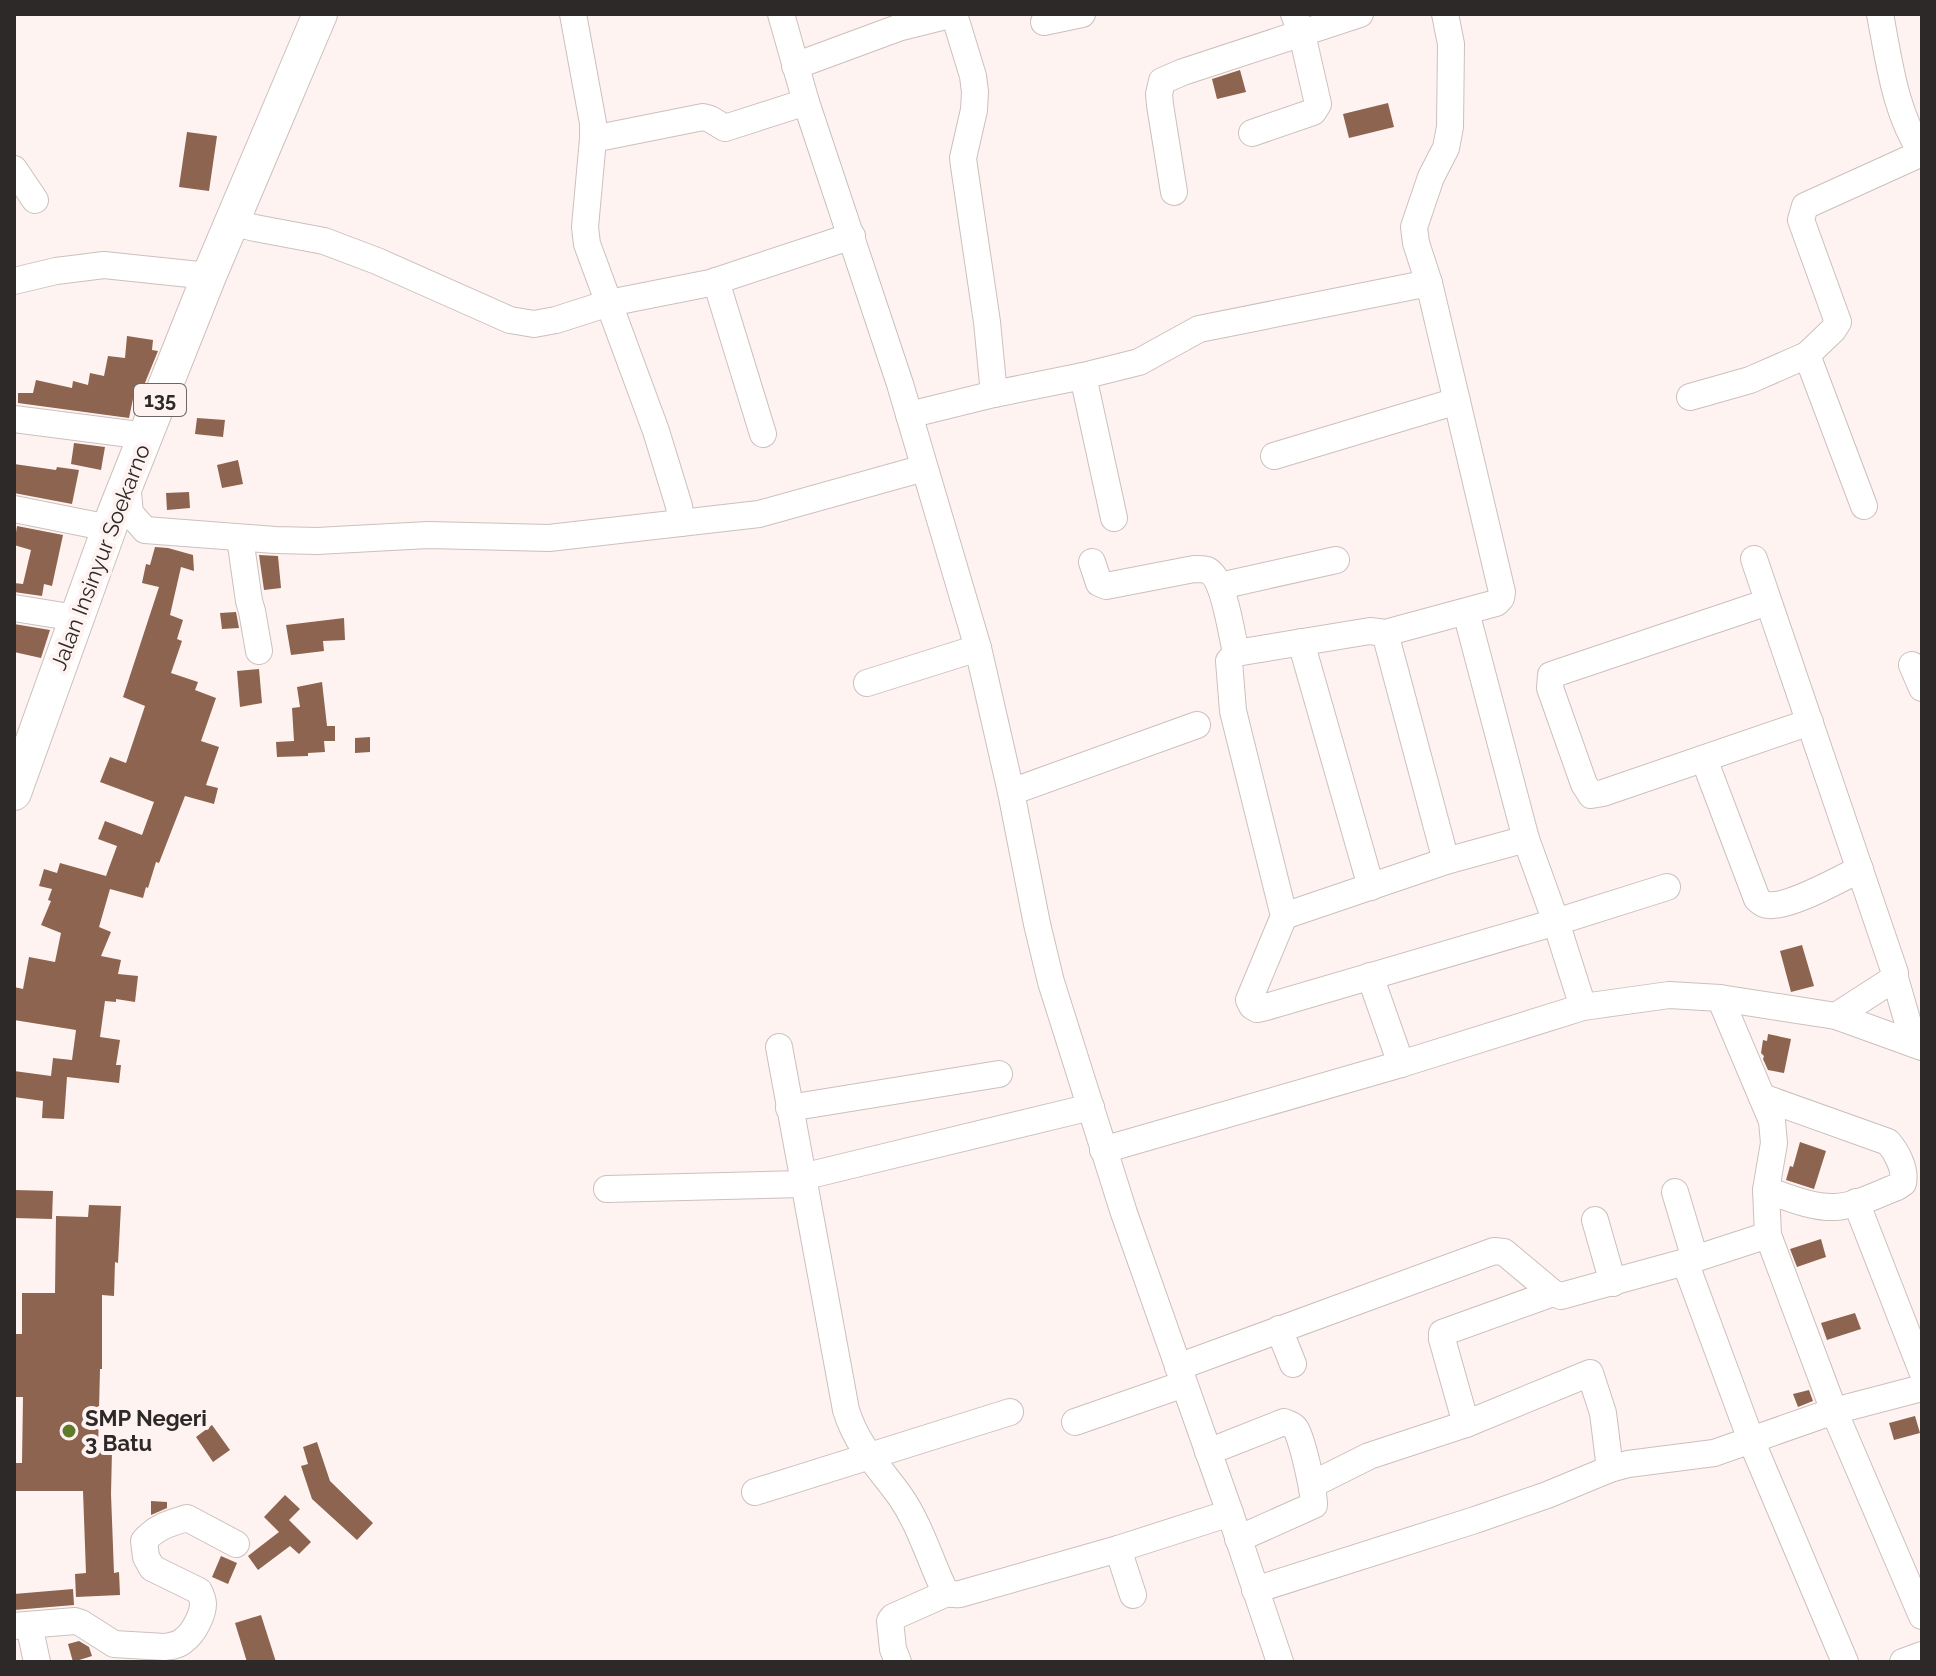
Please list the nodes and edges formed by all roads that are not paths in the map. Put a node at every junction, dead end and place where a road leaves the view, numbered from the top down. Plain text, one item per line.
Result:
1 (320, 14) edge
2 (573, 14) edge
3 (781, 14) edge
4 (954, 14) edge
5 (1082, 14) edge
6 (1360, 14) edge
7 (1445, 14) edge
8 (1880, 14) edge
9 (1044, 22) dead end
10 (1298, 24) edge
11 (795, 66) junction
12 (806, 102) junction
13 (1252, 133) dead end
14 (593, 139) junction
15 (1922, 153) edge
16 (14, 169) edge
17 (1174, 192) dead end
18 (35, 200) dead end
19 (234, 223) junction
20 (852, 236) junction
21 (209, 276) junction
22 (14, 281) edge
23 (716, 281) junction
24 (1429, 283) junction
25 (609, 303) junction
26 (1807, 355) junction
27 (1083, 376) junction
28 (994, 394) junction
29 (1690, 397) dead end
30 (1457, 401) junction
31 (909, 415) junction
32 (14, 419) edge
33 (763, 434) dead end
34 (146, 436) junction
35 (1274, 456) dead end
36 (924, 468) junction
37 (127, 482) junction
38 (1864, 506) dead end
39 (14, 509) edge
40 (1114, 518) dead end
41 (681, 523) junction
42 (109, 528) junction
43 (240, 538) junction
44 (1754, 559) dead end
45 (1336, 560) dead end
46 (1092, 562) dead end
47 (1220, 586) junction
48 (1768, 602) junction
49 (14, 608) edge
50 (1466, 612) junction
51 (76, 618) junction
52 (1385, 633) junction
53 (1301, 642) junction
54 (978, 648) junction
55 (259, 651) dead end
56 (1236, 653) junction
57 (867, 683) dead end
58 (1810, 722) junction
59 (1197, 725) dead end
60 (24, 732) edge
61 (1704, 759) junction
62 (1011, 792) junction
63 (14, 793) edge
64 (1526, 839) junction
65 (1446, 861) junction
66 (1860, 869) junction
67 (1371, 887) junction
68 (1667, 887) dead end
69 (1284, 916) junction
70 (1556, 922) junction
71 (1370, 976) junction
72 (1895, 978) junction
73 (1720, 998) junction
74 (1583, 1007) junction
75 (1836, 1016) junction
76 (1918, 1046) edge
77 (779, 1047) dead end
78 (1401, 1064) junction
79 (999, 1074) dead end
80 (1762, 1097) junction
81 (1091, 1107) junction
82 (789, 1108) junction
83 (1103, 1150) junction
84 (802, 1180) junction
85 (607, 1189) dead end
86 (1766, 1190) junction
87 (1675, 1192) dead end
88 (1856, 1202) junction
89 (1595, 1220) dead end
90 (1768, 1235) junction
91 (1690, 1261) junction
92 (1613, 1283) junction
93 (1553, 1293) junction
94 (1279, 1329) junction
95 (1293, 1364) dead end
96 (1922, 1371) edge
97 (1181, 1376) junction
98 (1922, 1388) edge
99 (1834, 1411) junction
100 (1010, 1412) dead end
101 (1075, 1422) dead end
102 (1466, 1424) junction
103 (1751, 1440) junction
104 (1208, 1452) junction
105 (868, 1456) junction
106 (1610, 1469) junction
107 (1312, 1488) junction
108 (755, 1492) dead end
109 (1230, 1513) junction
110 (1238, 1539) junction
111 (236, 1544) dead end
112 (1118, 1549) junction
113 (1255, 1590) junction
114 (947, 1593) junction
115 (1133, 1595) dead end
116 (1922, 1616) edge
117 (22, 1625) edge
118 (116, 1653) edge
119 (1922, 1655) edge
120 (37, 1662) edge
121 (898, 1662) edge
122 (1280, 1662) edge
123 (1845, 1662) edge
124 (1903, 1662) edge

1 - 19 main road, Jalan Insinyur Soekarno / 135
2 - 14 street
3 - 11 street
4 - 11 street
4 - 28 street
5 - 9 street
6 - 10 street
7 - 24 street
8 - 15 street
10 - 13 street
10 - 17 street
11 - 12 street
12 - 14 street
12 - 20 street
14 - 25 street
15 - 26 street
16 - 18 street
19 - 21 main road, Jalan Insinyur Soekarno / 135
19 - 25 street
20 - 23 street
20 - 31 street
21 - 22 street
21 - 34 main road, Jalan Insinyur Soekarno / 135
23 - 25 street
23 - 33 street
24 - 27 street
24 - 30 street
25 - 41 street
26 - 29 street
26 - 38 street
27 - 28 street
27 - 40 street
28 - 31 street
30 - 35 street
30 - 50 street
31 - 36 street
32 - 34 street
34 - 37 main road, Jalan Insinyur Soekarno / 135
36 - 41 street
36 - 54 street
37 - 42 main road, Jalan Insinyur Soekarno / 135
37 - 43 street
39 - 42 street
41 - 43 street
42 - 51 main road, Jalan Insinyur Soekarno / 135
43 - 55 street
44 - 48 street
45 - 47 street
46 - 47 street
47 - 56 street
48 - 58 street
48 - 61 street
49 - 51 street
50 - 52 street
50 - 64 street
51 - 60 main road, Jalan Insinyur Soekarno / 135
52 - 53 street
52 - 65 street
53 - 56 street
53 - 67 street
54 - 57 street
54 - 62 street
56 - 69 street
58 - 61 street
58 - 66 street
59 - 62 street
60 - 63 main road, Jalan Insinyur Soekarno / 135
61 - 66 street
62 - 81 street
64 - 65 street
64 - 70 street
65 - 67 street
66 - 72 street
67 - 69 street
68 - 70 street
69 - 71 street
70 - 71 street
70 - 74 street
71 - 78 street
72 - 75 street
72 - 76 street
73 - 74 street
73 - 75 street
73 - 80 street
74 - 78 street
75 - 76 street
77 - 82 street
78 - 83 street
79 - 82 street
80 - 86 street
80 - 88 street
81 - 83 street
81 - 84 street
82 - 84 street
83 - 97 street
84 - 85 street
84 - 105 street
86 - 88 street
86 - 90 street
87 - 91 street
88 - 96 street
89 - 92 street
90 - 91 street
90 - 99 street
91 - 92 street
91 - 103 street
92 - 93 street
93 - 94 street
93 - 102 street
94 - 95 street
94 - 97 street
97 - 101 street
97 - 104 street
98 - 99 street
99 - 103 street
99 - 116 street
100 - 105 street
102 - 106 street
102 - 107 street
103 - 106 street
103 - 123 street
104 - 107 street
104 - 109 street
105 - 108 street
105 - 114 street
106 - 113 street
107 - 110 street
109 - 110 street
109 - 112 street
110 - 113 street
111 - 118 street
112 - 114 street
112 - 115 street
113 - 122 street
114 - 121 street
117 - 118 street
117 - 120 street
119 - 124 street

